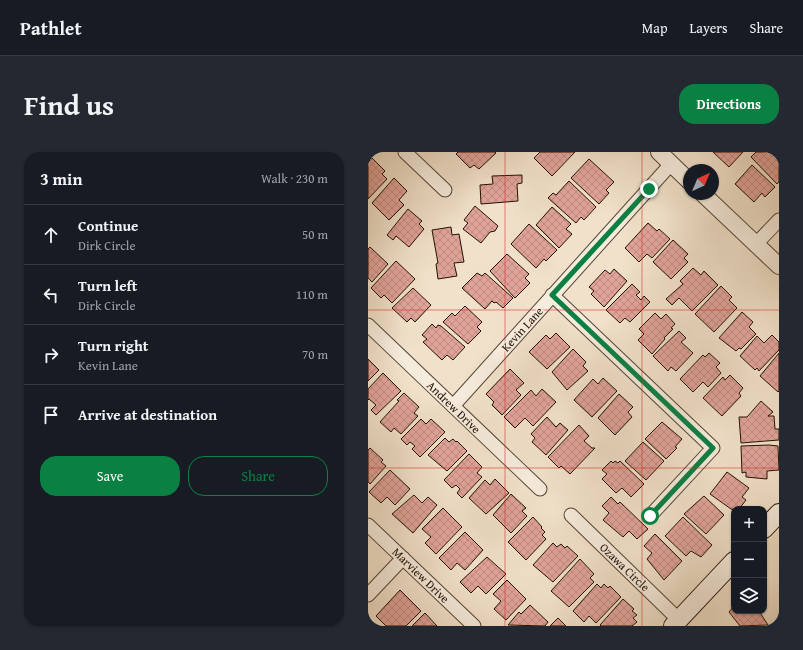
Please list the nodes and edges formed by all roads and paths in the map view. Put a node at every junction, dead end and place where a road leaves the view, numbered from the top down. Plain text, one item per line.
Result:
1 (405, 152) edge
2 (659, 152) edge
3 (671, 164) junction
4 (683, 175) edge
5 (445, 190) dead end
6 (709, 200) edge
7 (779, 220) edge
8 (756, 244) junction
9 (779, 266) edge
10 (552, 295) junction
11 (368, 325) edge
12 (453, 406) junction
13 (540, 489) dead end
14 (779, 513) edge
15 (571, 515) dead end
16 (650, 516) dead end
17 (368, 525) edge
18 (767, 526) edge
19 (402, 558) junction
20 (731, 564) edge
21 (368, 595) edge
22 (676, 623) edge
23 (474, 626) edge

1 - 5 street
2 - 3 street
3 - 4 street
3 - 10 street, Kevin Lane
6 - 8 street
7 - 8 street
8 - 9 street
10 - 12 street, Kevin Lane
10 - 16 street
11 - 12 street, Andrew Drive
12 - 13 street, Andrew Drive
14 - 18 main road
15 - 22 street, Ozawa Circle
17 - 19 street, Marview Drive
19 - 21 street
19 - 23 street, Marview Drive
20 - 22 main road

